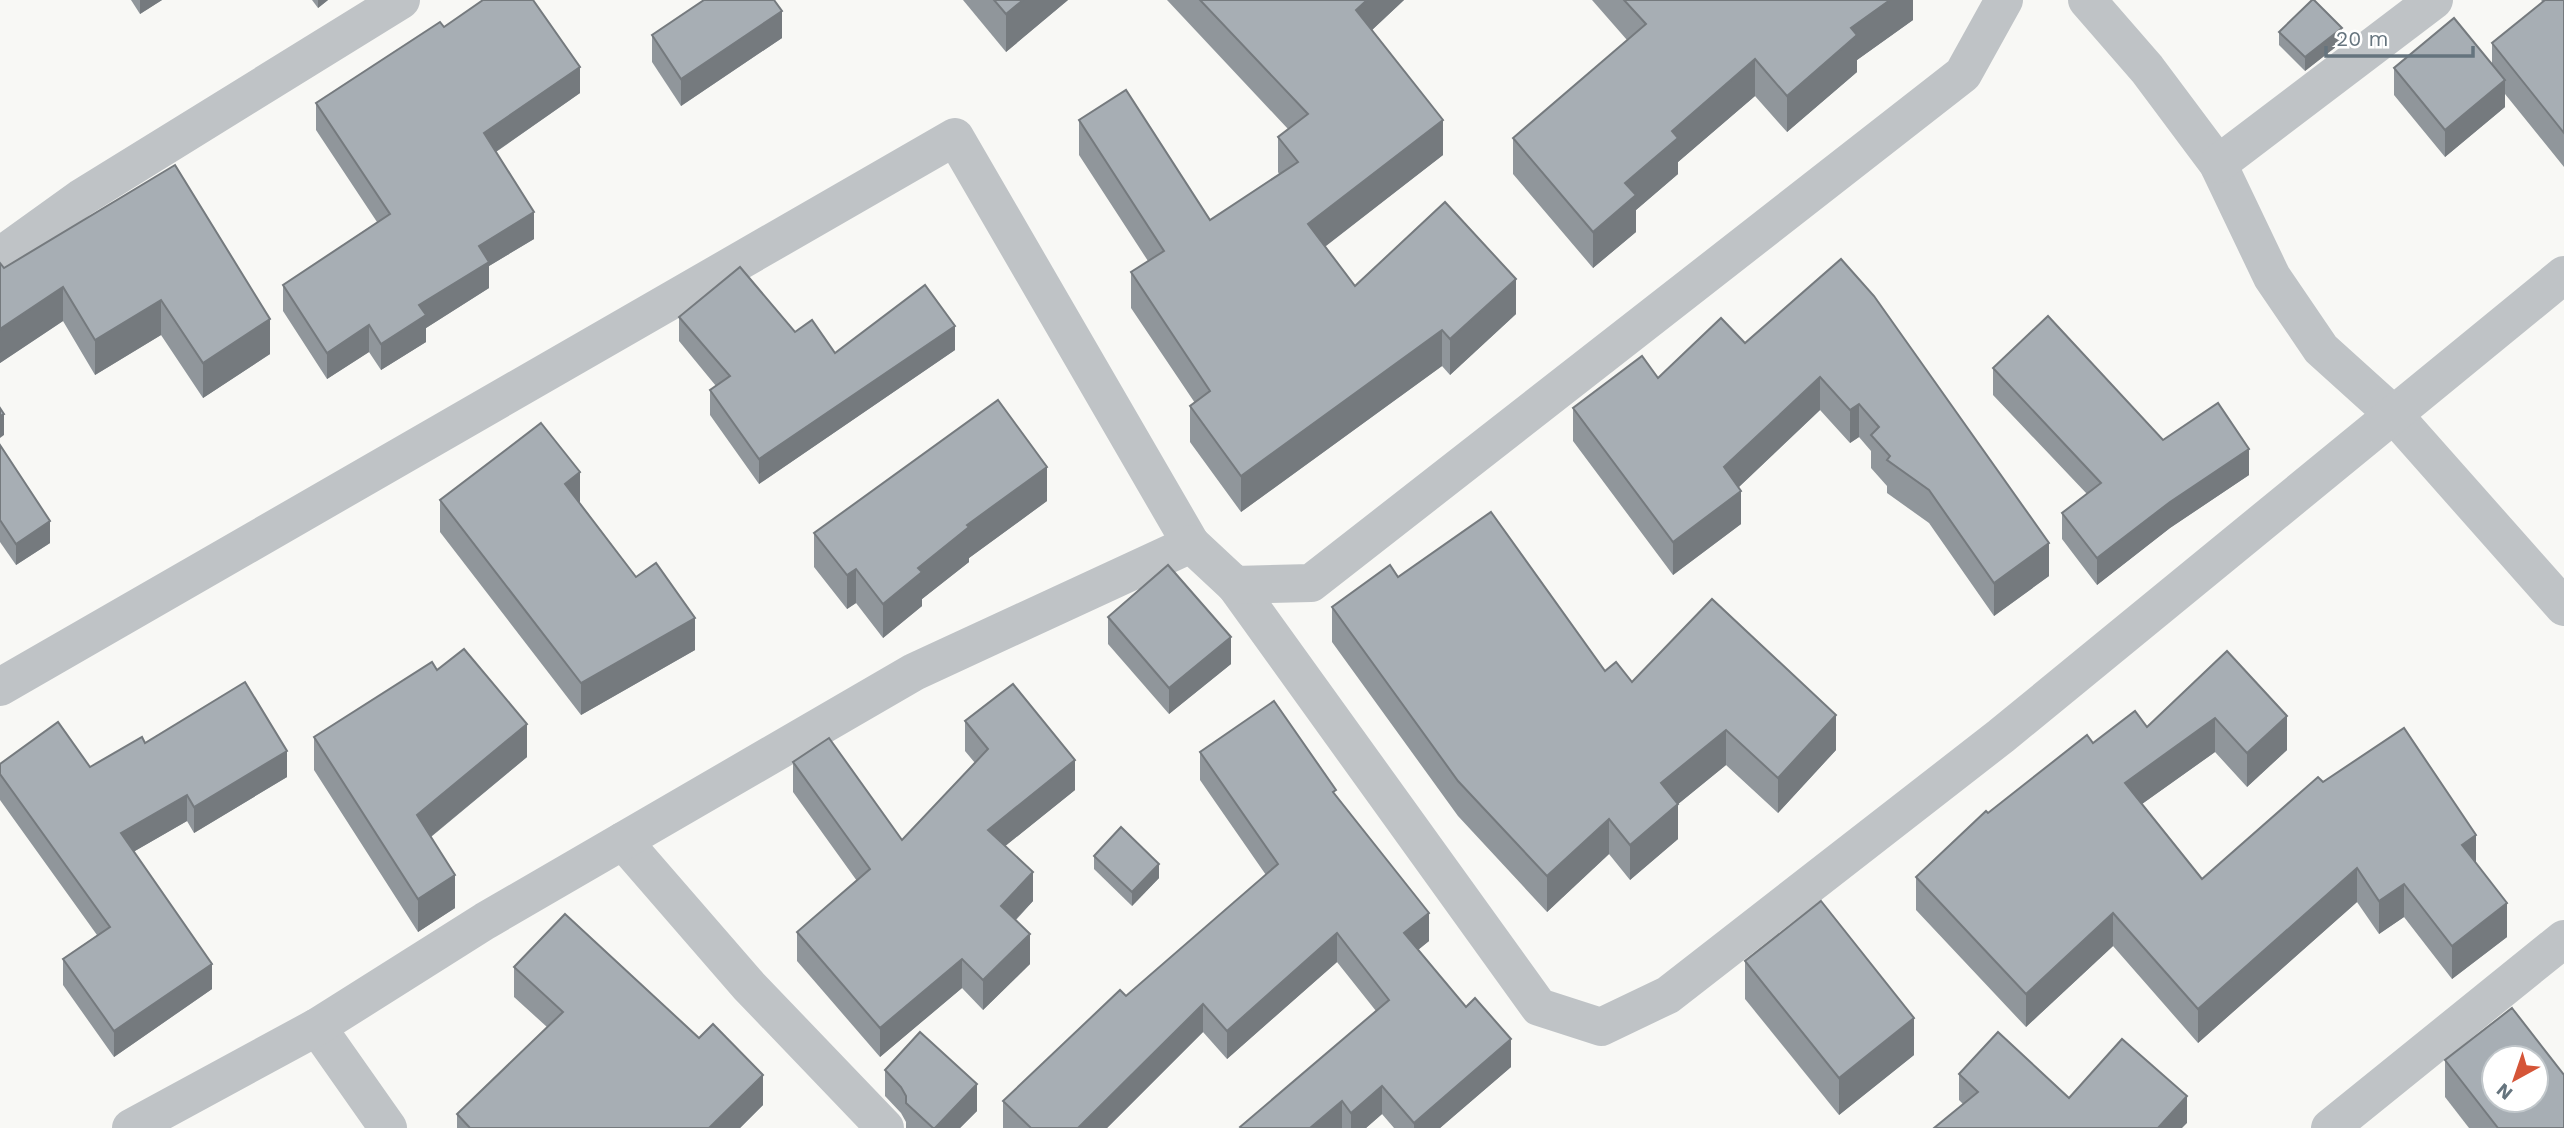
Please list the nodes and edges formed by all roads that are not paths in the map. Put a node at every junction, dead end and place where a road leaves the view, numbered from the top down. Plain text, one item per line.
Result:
1 (401, 0) edge
2 (2004, 0) edge
3 (2087, 0) edge
4 (2434, 0) edge
5 (2218, 164) junction
6 (0, 256) edge
7 (2564, 275) edge
8 (2393, 414) junction
9 (1191, 544) junction
10 (1235, 584) junction
11 (2564, 607) edge
12 (0, 687) edge
13 (624, 841) junction
14 (2564, 939) edge
15 (317, 1027) junction
16 (131, 1128) edge
17 (388, 1128) edge
18 (885, 1128) edge
19 (2330, 1128) edge

1 - 6 street
2 - 10 street
3 - 5 street
4 - 5 street
5 - 8 street
7 - 8 street
8 - 10 street
8 - 11 street
9 - 10 street
9 - 12 street
9 - 13 street
13 - 15 street
13 - 18 street
14 - 19 street
15 - 16 street
15 - 17 street

